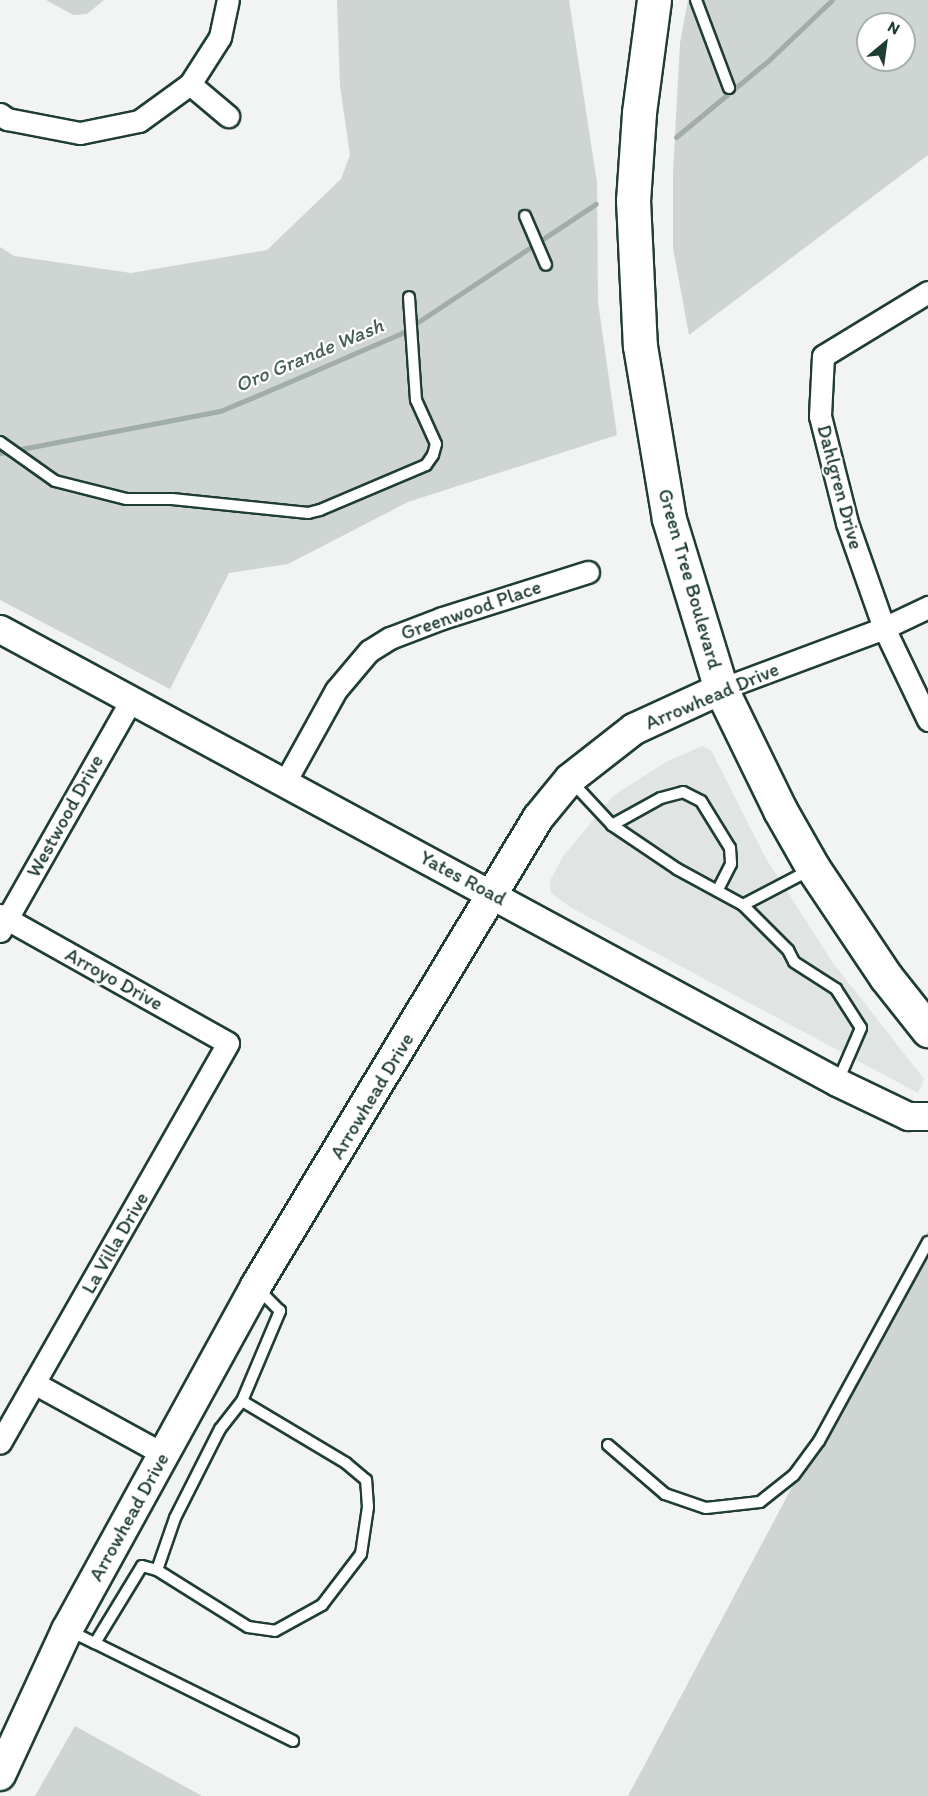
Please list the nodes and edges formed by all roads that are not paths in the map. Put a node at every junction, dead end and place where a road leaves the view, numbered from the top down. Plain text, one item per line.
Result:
1 (228, 0) edge
2 (654, 0) edge
3 (696, 0) edge
4 (190, 84) junction
5 (729, 88) dead end
6 (0, 114) edge
7 (228, 116) dead end
8 (525, 216) dead end
9 (546, 265) dead end
10 (928, 292) edge
11 (409, 297) dead end
12 (0, 442) edge
13 (588, 572) dead end
14 (928, 607) edge
15 (884, 628) junction
16 (0, 629) edge
17 (721, 689) junction
18 (131, 700) junction
19 (928, 720) edge
20 (570, 779) junction
21 (285, 782) junction
22 (612, 825) junction
23 (813, 868) junction
24 (717, 891) junction
25 (493, 894) junction
26 (743, 905) junction
27 (2, 922) edge
28 (928, 1030) edge
29 (228, 1043) joint
30 (837, 1082) junction
31 (928, 1116) edge
32 (928, 1242) edge
33 (256, 1286) junction
34 (33, 1383) junction
35 (242, 1401) junction
36 (0, 1442) edge
37 (608, 1445) dead end
38 (163, 1454) junction
39 (157, 1570) junction
40 (67, 1630) junction
41 (95, 1643) junction
42 (292, 1741) dead end
43 (0, 1775) edge

1 - 4 street
2 - 17 main road, Green Tree Boulevard
3 - 5 lane
4 - 6 street
4 - 7 street
8 - 9 lane
10 - 15 street, Dahlgren Drive
11 - 12 lane
13 - 21 street, Greenwood Place
14 - 15 street, Arrowhead Drive
15 - 17 street, Arrowhead Drive
15 - 19 street
16 - 18 street, Yates Road
17 - 20 main road, Arrowhead Drive
17 - 23 main road, Green Tree Boulevard
18 - 21 street, Yates Road
18 - 27 street, Westwood Drive
20 - 22 lane
20 - 25 main road, Arrowhead Drive
21 - 25 street, Yates Road
22 - 24 lane
22 - 24 lane
23 - 26 lane
23 - 28 main road, Green Tree Boulevard
24 - 26 lane
25 - 30 street, Yates Road
25 - 33 main road, Arrowhead Drive
26 - 30 lane
27 - 29 street, Arroyo Drive
29 - 34 street, La Villa Drive
30 - 31 street, Yates Road
32 - 37 lane
33 - 35 lane
33 - 38 main road, Arrowhead Drive
34 - 36 street, La Villa Drive
34 - 38 street
35 - 39 lane
35 - 39 lane
38 - 40 main road, Arrowhead Drive
39 - 41 lane
40 - 41 lane
40 - 43 main road, Arrowhead Drive
41 - 42 lane

